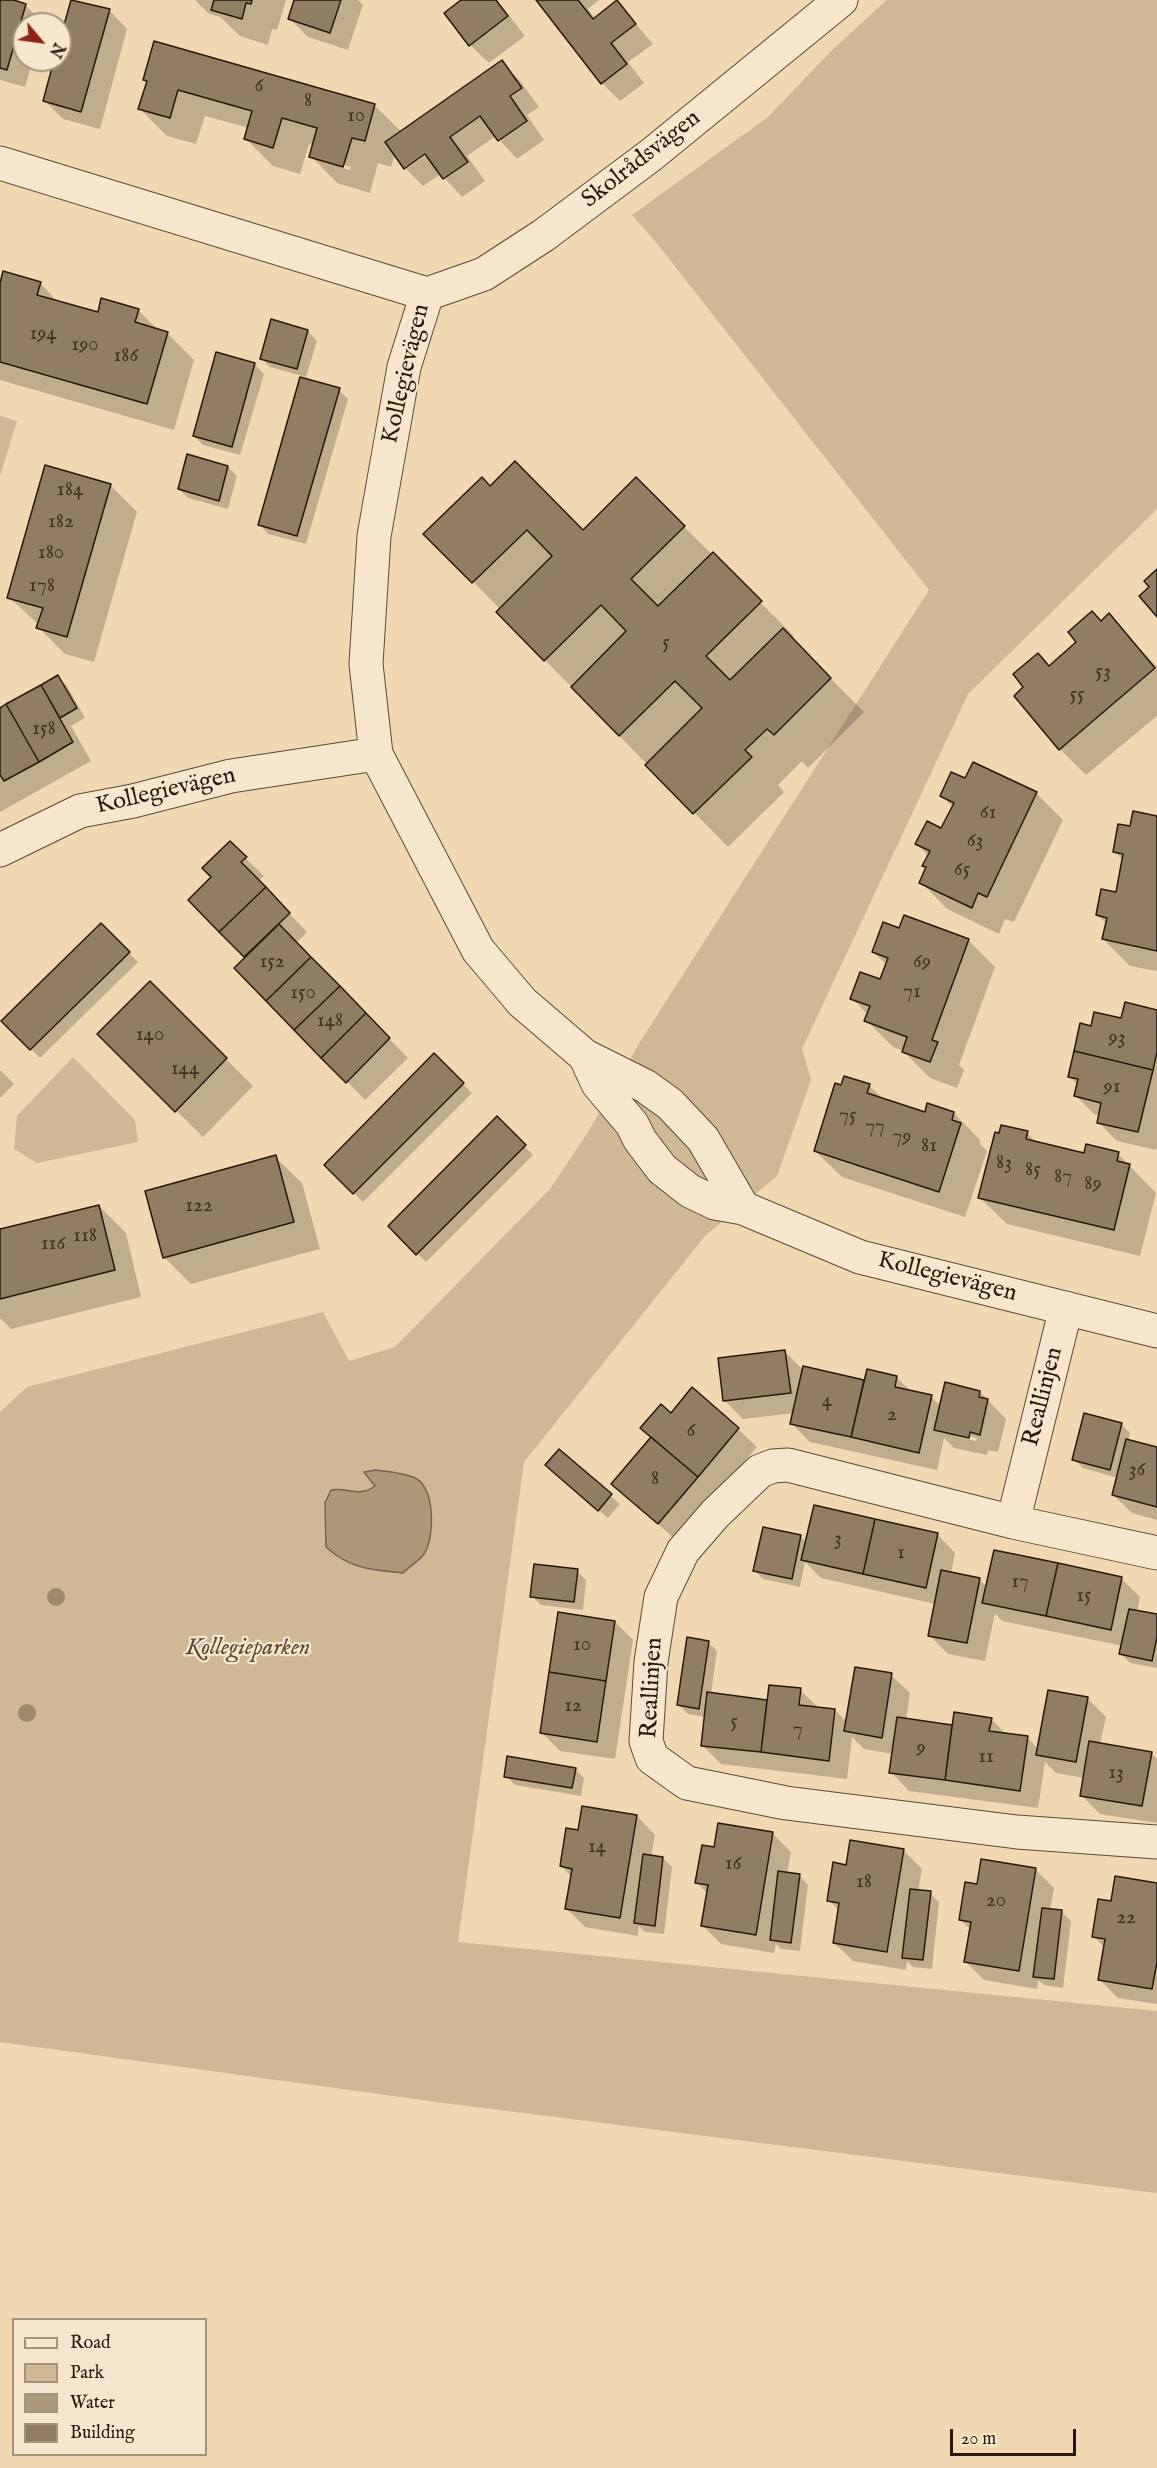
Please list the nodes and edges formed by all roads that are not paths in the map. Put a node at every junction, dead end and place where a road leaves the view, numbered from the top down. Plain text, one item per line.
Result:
1 (841, 0) edge
2 (0, 163) edge
3 (427, 294) junction
4 (376, 754) junction
5 (0, 850) edge
6 (585, 1056) junction
7 (743, 1208) junction
8 (1066, 1308) junction
9 (1157, 1331) edge
10 (1013, 1522) junction
11 (1157, 1553) edge
12 (1157, 1842) edge

1 - 3 street, Skolrådsvägen
2 - 3 street, Kollegievägen
3 - 4 street, Kollegievägen
4 - 5 street, Kollegievägen
4 - 6 street, Kollegievägen
6 - 7 street, Kollegievägen
6 - 7 street, Kollegievägen
7 - 8 street, Kollegievägen
8 - 9 street, Kollegievägen
8 - 10 street, Reallinjen
10 - 11 street, Reallinjen
10 - 12 street, Reallinjen

